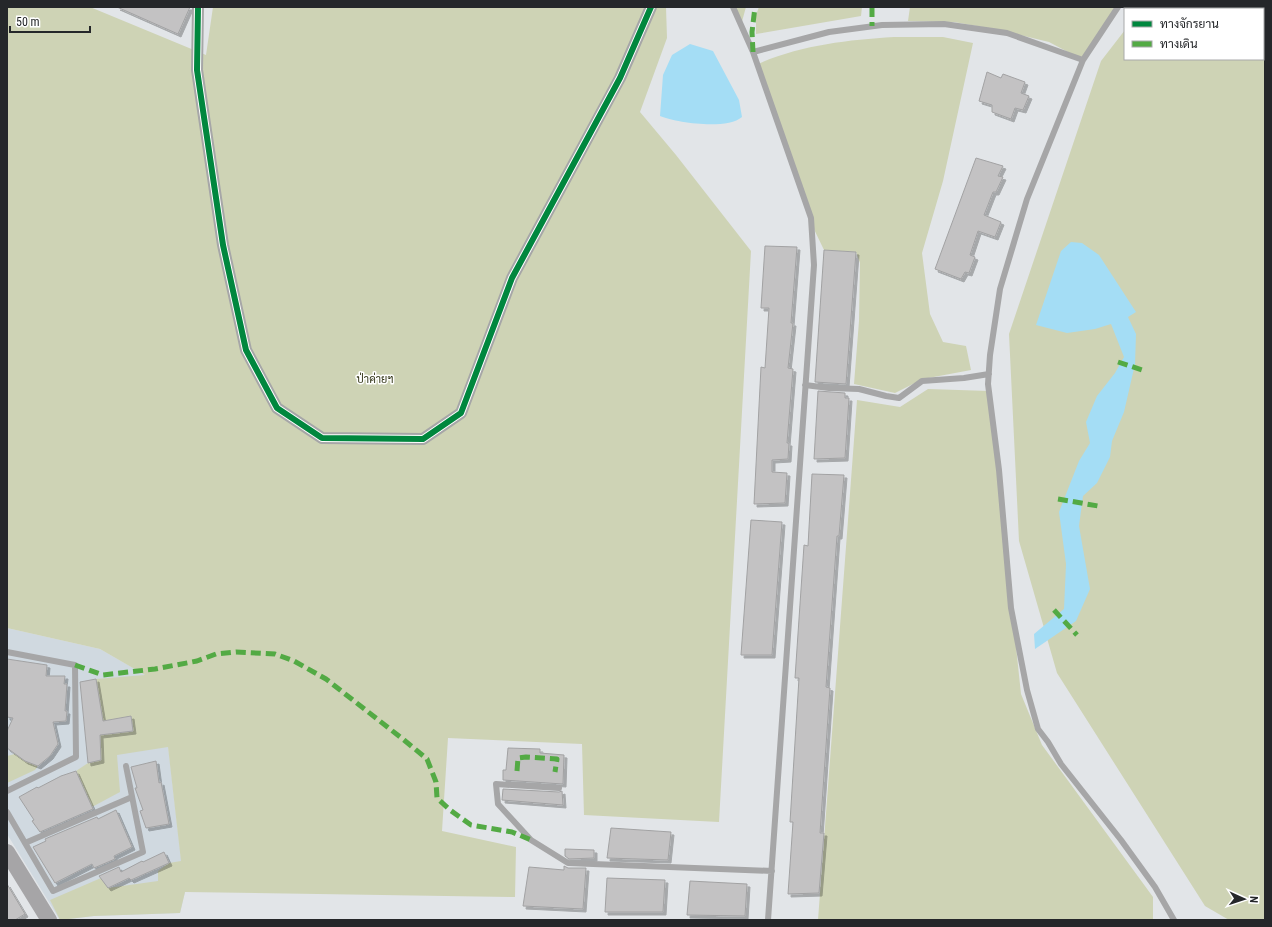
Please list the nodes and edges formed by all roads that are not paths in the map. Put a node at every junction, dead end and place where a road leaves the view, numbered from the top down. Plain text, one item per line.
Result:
1 (198, 7) edge
2 (651, 7) edge
3 (733, 7) edge
4 (1118, 7) edge
5 (754, 52) junction
6 (1083, 60) junction
7 (989, 374) junction
8 (805, 385) junction
9 (7, 652) edge
10 (126, 766) dead end
11 (559, 788) dead end
12 (7, 791) edge
13 (132, 797) junction
14 (7, 812) edge
15 (25, 843) junction
16 (7, 852) edge
17 (772, 871) junction
18 (49, 920) edge
19 (768, 920) edge
20 (1174, 920) edge

1 - 2 street
3 - 5 lane
4 - 6 lane
5 - 6 lane
5 - 8 lane
6 - 7 lane
7 - 8 lane
7 - 20 lane
8 - 17 lane
9 - 12 lane
10 - 13 lane
11 - 17 lane
13 - 15 lane
13 - 15 lane
14 - 15 lane
16 - 18 main road
17 - 19 lane

